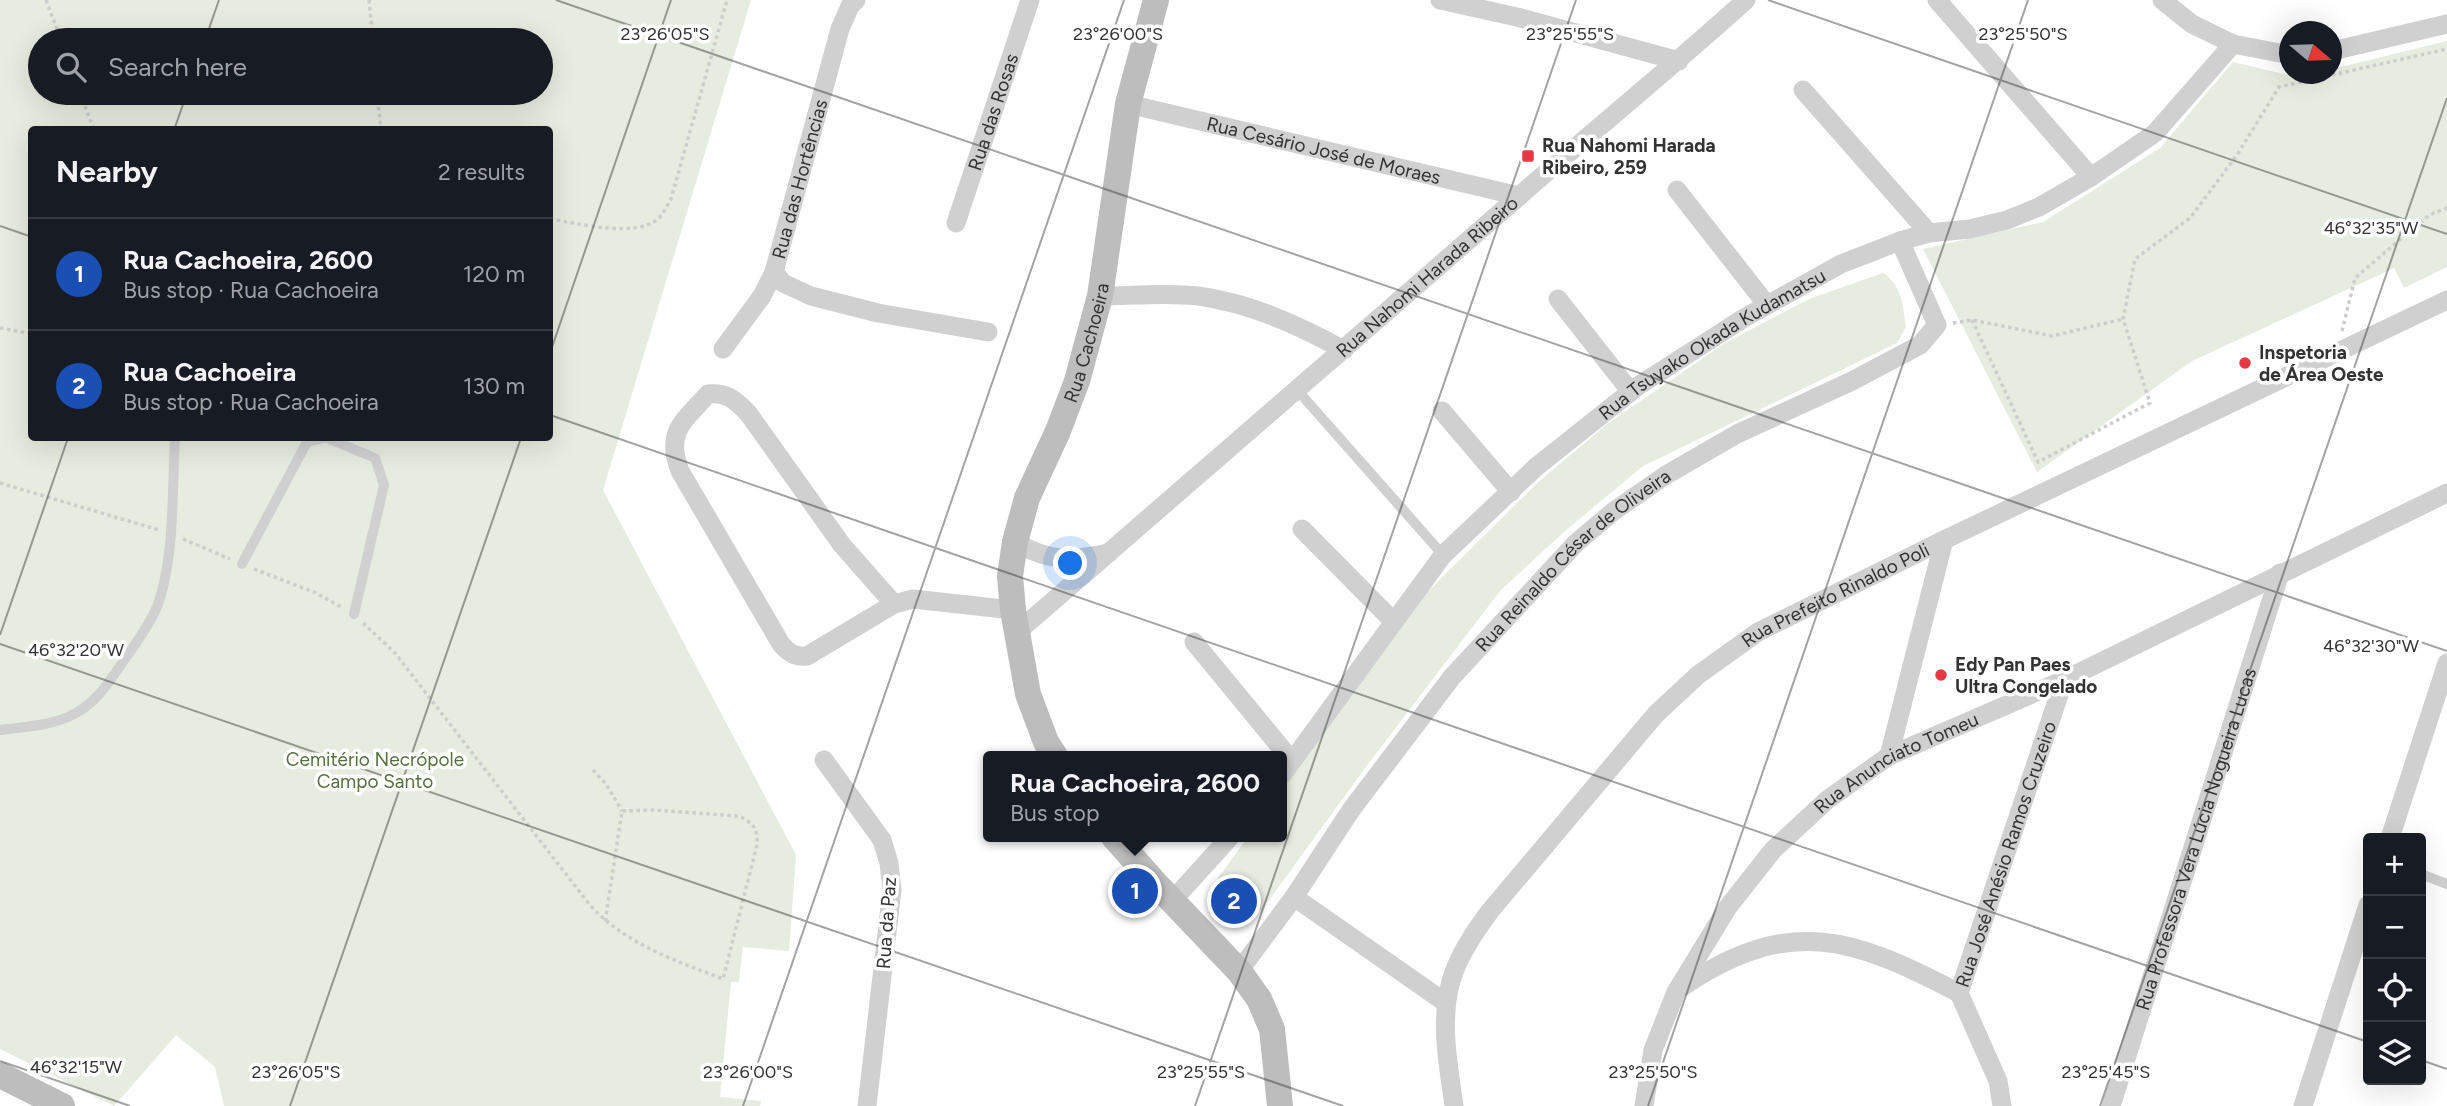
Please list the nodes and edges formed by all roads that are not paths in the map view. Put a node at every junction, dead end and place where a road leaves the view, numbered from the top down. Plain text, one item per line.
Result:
1 (856, 0) edge
2 (1030, 0) edge
3 (1156, 0) edge
4 (1440, 0) edge
5 (1746, 0) edge
6 (1937, 0) edge
7 (2162, 0) edge
8 (2447, 24) edge
9 (2233, 44) junction
10 (2342, 49) edge
11 (2279, 53) edge
12 (1679, 61) junction
13 (1803, 90) dead end
14 (1128, 104) junction
15 (2091, 177) junction
16 (1677, 190) dead end
17 (1519, 196) junction
18 (956, 222) dead end
19 (1929, 233) junction
20 (1900, 241) junction
21 (774, 272) junction
22 (1100, 296) junction
23 (1558, 299) dead end
24 (2447, 300) edge
25 (1767, 305) junction
26 (988, 332) dead end
27 (723, 349) dead end
28 (1344, 350) junction
29 (1298, 391) junction
30 (1631, 392) junction
31 (1442, 411) dead end
32 (174, 441) edge
33 (312, 441) edge
34 (333, 441) edge
35 (1511, 492) junction
36 (2447, 493) edge
37 (1302, 529) dead end
38 (1944, 540) junction
39 (1015, 542) junction
40 (1110, 553) junction
41 (1443, 555) junction
42 (242, 564) road end
43 (2280, 573) junction
44 (894, 604) junction
45 (354, 614) road end
46 (1014, 621) junction
47 (1393, 621) junction
48 (1194, 642) dead end
49 (2447, 663) edge
50 (2064, 680) junction
51 (0, 730) edge
52 (1052, 751) edge
53 (1274, 751) edge
54 (1889, 757) junction
55 (824, 760) dead end
56 (1287, 768) edge
57 (2392, 833) edge
58 (1119, 842) edge
59 (1225, 842) edge
60 (2426, 876) edge
61 (2447, 884) edge
62 (1294, 897) junction
63 (1172, 901) junction
64 (2363, 920) edge
65 (1239, 971) junction
66 (1676, 992) junction
67 (1959, 993) junction
68 (1446, 1003) junction
69 (0, 1075) edge
70 (62, 1106) edge
71 (867, 1106) edge
72 (1280, 1106) edge
73 (1454, 1106) edge
74 (1644, 1106) edge
75 (2002, 1106) edge
76 (2111, 1106) edge
77 (2303, 1106) edge

1 - 21 street, Rua das Hortências
2 - 18 street, Rua das Rosas
3 - 14 main road, Rua Cachoeira
4 - 12 street
5 - 12 street, Rua Nahomi Harada Ribeiro
6 - 15 street
7 - 9 street
8 - 10 street
9 - 11 street
9 - 15 street, Rua Tsuyako Okada Kudamatsu
12 - 17 street, Rua Nahomi Harada Ribeiro
13 - 19 street
14 - 17 street, Rua Cesário José de Moraes
14 - 22 main road, Rua Cachoeira
15 - 19 street, Rua Tsuyako Okada Kudamatsu
16 - 25 street
17 - 28 street, Rua Nahomi Harada Ribeiro
19 - 20 street, Rua Tsuyako Okada Kudamatsu
20 - 25 street, Rua Tsuyako Okada Kudamatsu
20 - 62 street, Rua Reinaldo César de Oliveira
21 - 26 street
21 - 27 street, Rua das Hortências
22 - 28 street
22 - 39 main road, Rua Cachoeira
23 - 30 street
24 - 38 street, Rua Prefeito Rinaldo Poli
25 - 30 street, Rua Tsuyako Okada Kudamatsu
28 - 29 street, Rua Nahomi Harada Ribeiro
29 - 40 street, Rua Nahomi Harada Ribeiro
29 - 41 lane
30 - 35 street, Rua Tsuyako Okada Kudamatsu
31 - 35 street
32 - 51 lane
33 - 42 lane
34 - 45 lane
35 - 41 street, Rua Tsuyako Okada Kudamatsu
36 - 43 street, Rua Anunciato Tomeu
37 - 47 street
38 - 54 street
38 - 68 street, Rua Prefeito Rinaldo Poli
39 - 40 street
39 - 46 main road, Rua Cachoeira
40 - 46 street, Rua Nahomi Harada Ribeiro
41 - 47 street, Rua Tsuyako Okada Kudamatsu
43 - 50 street, Rua Anunciato Tomeu
43 - 76 street, Rua Professora Vera Lúcia Nogueira Lucas
44 - 44 street
44 - 46 street
46 - 52 main road, Rua Cachoeira
47 - 56 street, Rua Tsuyako Okada Kudamatsu
48 - 53 street
49 - 57 street
50 - 54 street, Rua Anunciato Tomeu
50 - 67 street, Rua José Anésio Ramos Cruzeiro
54 - 66 street, Rua Anunciato Tomeu
55 - 71 street, Rua da Paz
58 - 63 main road
59 - 63 street
60 - 61 lane
62 - 65 street, Rua Reinaldo César de Oliveira
62 - 68 street
63 - 65 main road
64 - 77 street
65 - 72 main road
66 - 67 street
66 - 74 street, Rua Anunciato Tomeu
67 - 75 street, Rua José Anésio Ramos Cruzeiro
68 - 73 street, Rua Prefeito Rinaldo Poli
69 - 70 main road

